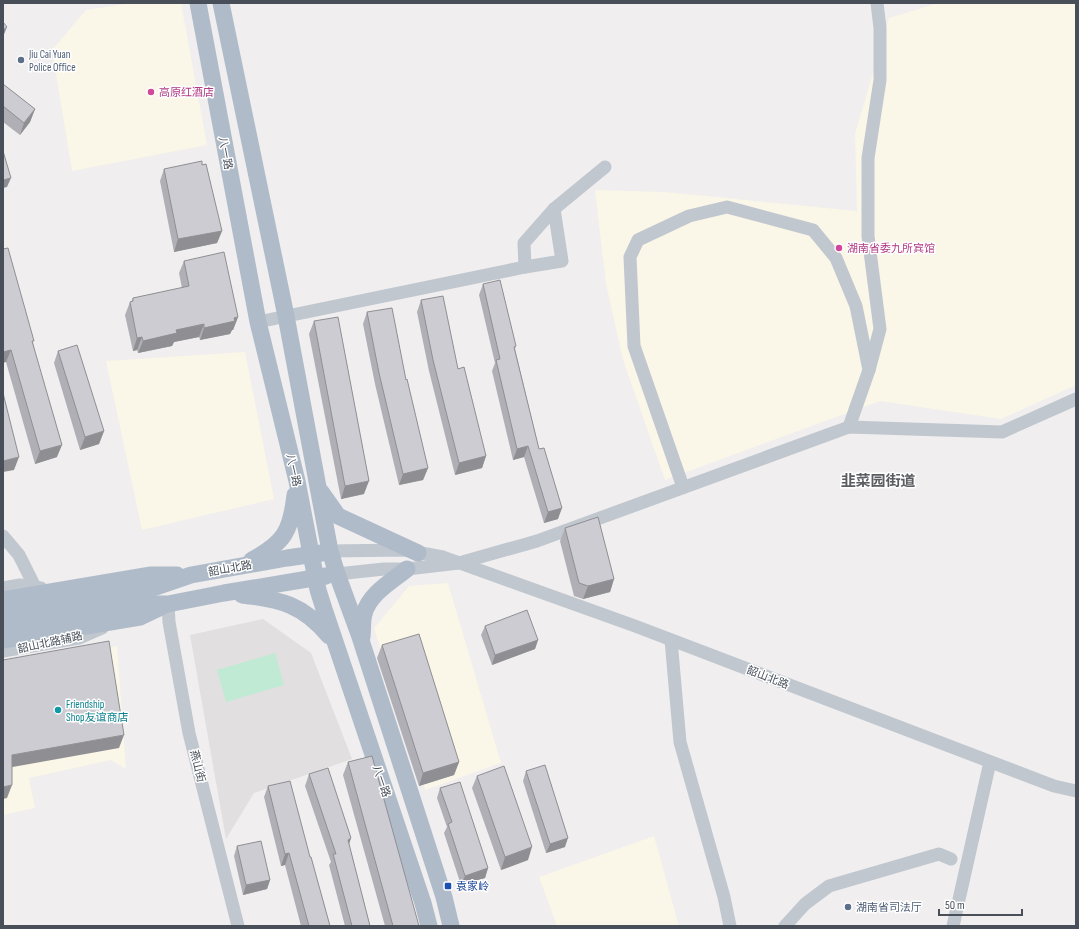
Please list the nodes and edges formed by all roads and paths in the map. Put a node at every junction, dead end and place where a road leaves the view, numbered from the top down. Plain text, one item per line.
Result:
1 (198, 3) edge
2 (221, 3) edge
3 (877, 3) edge
4 (605, 167) dead end
5 (554, 209) junction
6 (524, 267) junction
7 (286, 316) junction
8 (258, 322) junction
9 (869, 370) junction
10 (1076, 400) edge
11 (849, 426) junction
12 (297, 481) junction
13 (683, 487) junction
14 (318, 488) junction
15 (3, 536) edge
16 (330, 551) junction
17 (418, 553) junction
18 (311, 554) junction
19 (459, 563) junction
20 (242, 566) junction
21 (407, 570) junction
22 (337, 574) junction
23 (192, 575) junction
24 (316, 578) junction
25 (3, 588) edge
26 (28, 592) junction
27 (224, 593) junction
28 (3, 600) edge
29 (168, 604) junction
30 (3, 614) edge
31 (117, 621) junction
32 (3, 627) edge
33 (3, 640) edge
34 (671, 640) junction
35 (362, 643) junction
36 (337, 649) junction
37 (3, 651) edge
38 (990, 762) junction
39 (1076, 791) edge
40 (951, 859) dead end
41 (238, 926) edge
42 (429, 926) edge
43 (451, 926) edge
44 (730, 926) edge
45 (785, 926) edge
46 (953, 926) edge

1 - 8 main road, 八一路
2 - 7 main road, 八一路
3 - 9 street
4 - 5 street
5 - 6 street
5 - 6 street
6 - 7 street
7 - 8 street
7 - 14 main road, 八一路
8 - 12 main road, 八一路
9 - 11 street
9 - 13 street
10 - 11 street
11 - 13 street
12 - 18 main road, 八一路
12 - 20 main road
13 - 19 street
14 - 16 main road, 八一路
14 - 17 main road
15 - 26 street
16 - 17 street, 韶山北路
16 - 18 main road, 韶山北路
16 - 22 main road, 八一路
17 - 19 street, 韶山北路
18 - 20 main road, 韶山北路
18 - 24 main road, 八一路
19 - 21 street, 韶山北路
19 - 34 street, 韶山北路
20 - 23 main road, 韶山北路
21 - 22 street, 韶山北路
21 - 35 main road
22 - 24 main road, 韶山北路
22 - 35 main road, 八一路
23 - 26 main road
23 - 30 main road, 韶山北路
24 - 27 main road, 韶山北路
24 - 36 main road, 八一路
25 - 26 street
26 - 28 main road
27 - 29 main road, 韶山北路
27 - 36 main road
29 - 31 main road
29 - 32 main road, 韶山北路
29 - 41 street, 燕山街
31 - 33 main road
31 - 37 street, 韶山北路辅路
34 - 38 street, 韶山北路
34 - 44 street
35 - 43 main road, 八一路
36 - 42 main road, 八一路
38 - 39 street, 韶山北路
38 - 46 street
40 - 45 street

